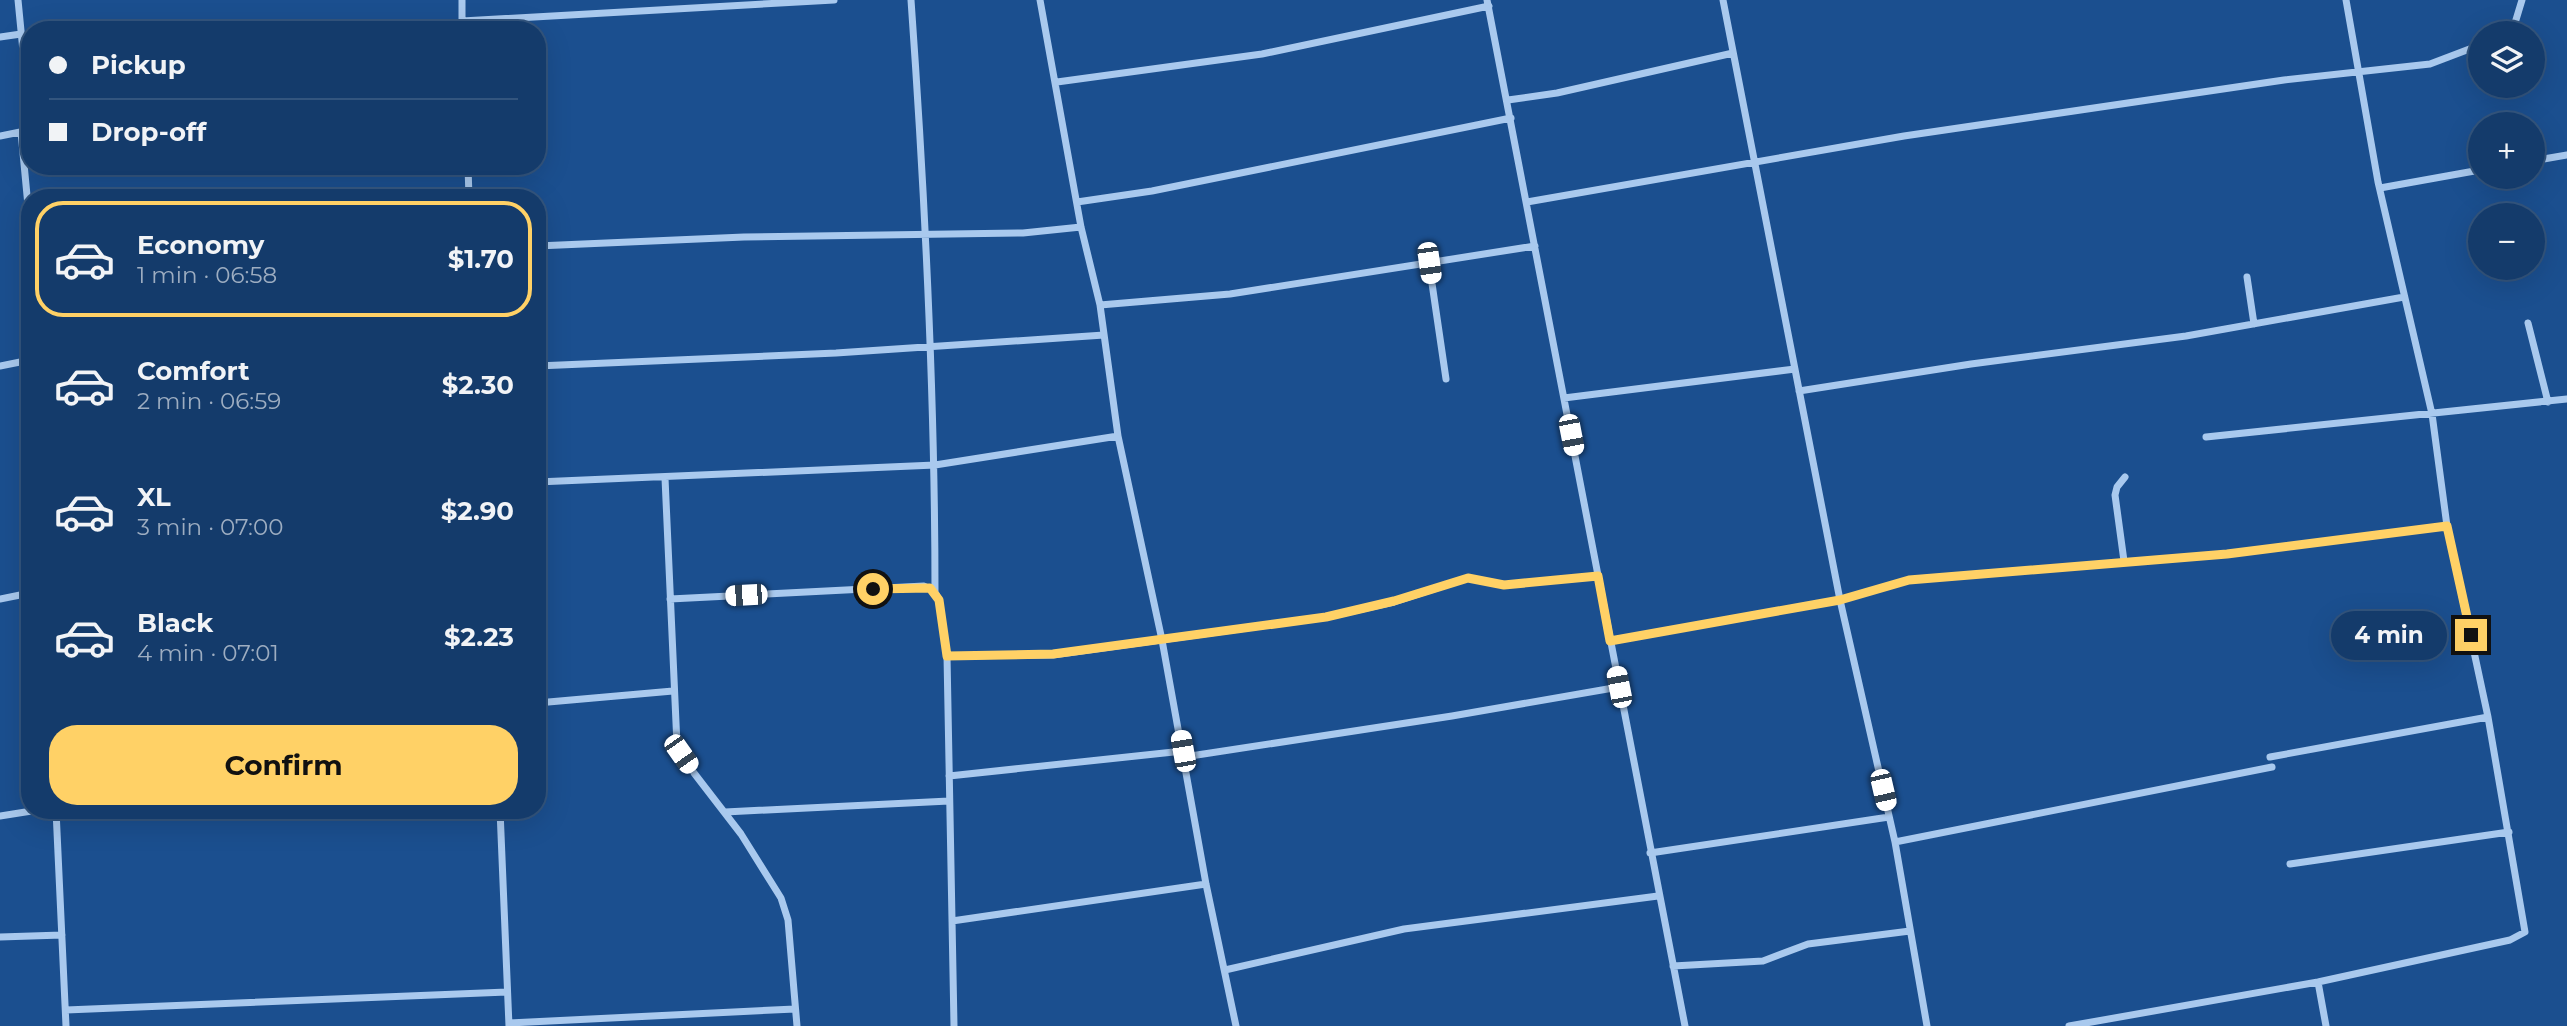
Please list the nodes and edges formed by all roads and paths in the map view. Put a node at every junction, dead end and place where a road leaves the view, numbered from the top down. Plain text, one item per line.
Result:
1 (18, 0) edge
2 (462, 0) edge
3 (835, 0) edge
4 (911, 0) edge
5 (1040, 0) edge
6 (1723, 0) edge
7 (2346, 0) edge
8 (2522, 0) edge
9 (1488, 3) edge
10 (461, 21) joint
11 (2516, 21) edge
12 (21, 34) joint
13 (0, 37) edge
14 (2468, 50) edge
15 (1733, 52) junction
16 (2360, 73) junction
17 (1057, 82) junction
18 (1508, 100) junction
19 (1511, 118) junction
20 (21, 132) edge
21 (0, 136) edge
22 (2567, 155) edge
23 (2545, 159) edge
24 (1756, 162) junction
25 (2468, 172) edge
26 (2380, 188) junction
27 (1077, 202) junction
28 (1527, 202) junction
29 (1081, 227) junction
30 (928, 236) junction
31 (546, 246) edge
32 (1535, 246) junction
33 (1429, 263) junction
34 (2247, 277) dead end
35 (2404, 297) junction
36 (1100, 305) junction
37 (2528, 323) dead end
38 (2254, 324) junction
39 (1104, 335) junction
40 (928, 345) junction
41 (21, 362) edge
42 (0, 366) edge
43 (546, 366) edge
44 (1795, 369) junction
45 (1446, 379) dead end
46 (1799, 391) junction
47 (1564, 398) junction
48 (2567, 399) edge
49 (2548, 402) junction
50 (2432, 414) junction
51 (1118, 436) junction
52 (2206, 437) dead end
53 (935, 465) junction
54 (2125, 477) dead end
55 (665, 478) junction
56 (546, 482) edge
57 (2447, 526) junction
58 (2124, 561) junction
59 (1598, 576) junction
60 (935, 592) junction
61 (21, 594) edge
62 (0, 598) edge
63 (670, 599) junction
64 (1840, 600) junction
65 (1162, 640) junction
66 (1610, 641) junction
67 (947, 656) junction
68 (1619, 687) junction
69 (673, 691) junction
70 (546, 702) edge
71 (2488, 717) junction
72 (1183, 754) junction
73 (2270, 757) dead end
74 (2272, 767) dead end
75 (949, 776) junction
76 (950, 801) junction
77 (725, 812) junction
78 (21, 813) edge
79 (0, 816) edge
80 (1889, 817) junction
81 (56, 819) edge
82 (500, 819) edge
83 (2509, 832) junction
84 (1895, 842) junction
85 (1650, 853) junction
86 (2290, 864) dead end
87 (1206, 884) junction
88 (1658, 896) junction
89 (952, 921) junction
90 (1910, 931) junction
91 (62, 935) junction
92 (0, 937) edge
93 (1673, 965) junction
94 (1225, 970) junction
95 (2318, 982) junction
96 (507, 992) junction
97 (795, 1009) junction
98 (66, 1010) junction
99 (509, 1025) edge
100 (66, 1026) edge
101 (797, 1026) edge
102 (954, 1026) edge
103 (1236, 1026) edge
104 (1685, 1026) edge
105 (1927, 1026) edge
106 (2069, 1026) edge
107 (2326, 1026) edge

1 - 12 street
2 - 10 street
3 - 10 street
4 - 30 street
5 - 17 street
6 - 15 street
7 - 16 street
8 - 11 street
9 - 17 street
9 - 18 street
12 - 13 street
14 - 16 street
15 - 18 street
15 - 24 street
16 - 24 street
16 - 26 street
17 - 27 street
18 - 19 street
19 - 27 street
19 - 28 street
20 - 21 street
22 - 23 street
24 - 28 street
24 - 44 street
25 - 26 street
26 - 35 street
27 - 29 street
28 - 32 street
29 - 30 street
29 - 36 street
30 - 31 street
30 - 40 street
32 - 33 street
32 - 47 street
33 - 36 street
33 - 45 street
34 - 38 street
35 - 38 street
35 - 50 street
36 - 39 street
37 - 49 street
38 - 46 street
39 - 40 street
39 - 51 street
40 - 43 street
40 - 53 street
41 - 42 street
44 - 46 street
44 - 47 street
46 - 64 street
47 - 59 street
48 - 49 street
49 - 50 street
50 - 52 street
50 - 57 street
51 - 53 street
51 - 65 street
53 - 55 street
53 - 60 street
54 - 58 street
55 - 56 street
55 - 63 street
57 - 58 street
57 - 71 street
58 - 64 street
59 - 65 street
59 - 66 street
60 - 63 street
60 - 67 street
61 - 62 street
63 - 69 street
64 - 66 street
64 - 80 street
65 - 67 street
65 - 72 street
66 - 68 street
67 - 75 street
68 - 72 street
68 - 85 street
69 - 70 street
69 - 77 street
71 - 73 street
71 - 83 street
72 - 75 street
72 - 87 street
74 - 84 street
75 - 76 street
76 - 77 street
76 - 89 street
77 - 97 street
78 - 79 street
80 - 84 street
80 - 85 street
81 - 91 street
82 - 96 street
83 - 86 street
83 - 95 street
84 - 90 street
85 - 88 street
87 - 89 street
87 - 94 street
88 - 93 street
88 - 94 street
89 - 102 street
90 - 93 street
90 - 105 street
91 - 92 street
91 - 98 street
93 - 104 street
94 - 103 street
95 - 106 street
95 - 107 street
96 - 98 street
96 - 99 street
97 - 99 street
97 - 101 street
98 - 100 street

